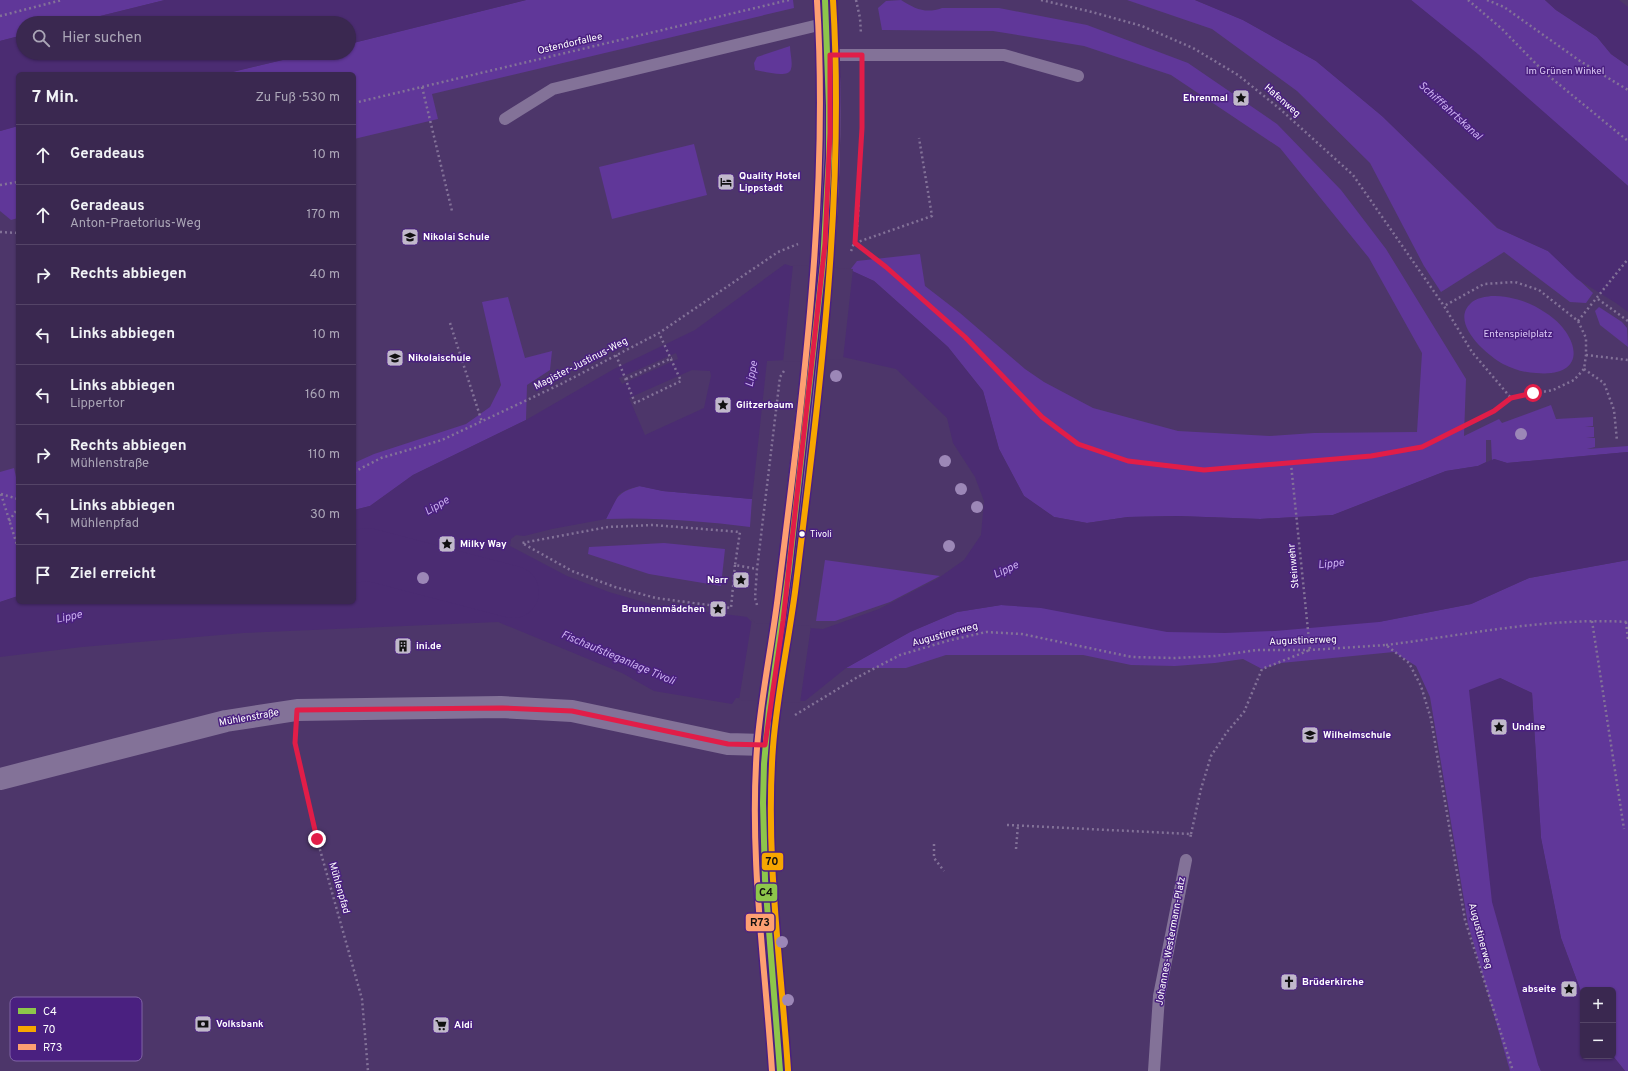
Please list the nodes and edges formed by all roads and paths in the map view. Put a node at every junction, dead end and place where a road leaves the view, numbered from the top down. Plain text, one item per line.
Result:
1 (62, 0) edge
2 (789, 0) edge
3 (825, 0) edge
4 (856, 0) edge
5 (1041, 0) edge
6 (1468, 0) edge
7 (1487, 0) edge
8 (0, 16) edge
9 (827, 23) junction
10 (830, 55) junction
11 (862, 55) junction
12 (1078, 76) dead end
13 (422, 87) junction
14 (1628, 90) edge
15 (356, 103) edge
16 (505, 119) dead end
17 (919, 138) dead end
18 (1628, 141) edge
19 (16, 182) edge
20 (0, 185) edge
21 (452, 212) dead end
22 (0, 232) edge
23 (16, 233) edge
24 (801, 243) dead end
25 (855, 243) junction
26 (1628, 259) edge
27 (1599, 297) junction
28 (1444, 306) junction
29 (1578, 321) junction
30 (1628, 321) edge
31 (450, 323) dead end
32 (660, 333) junction
33 (616, 355) junction
34 (1586, 355) junction
35 (672, 358) junction
36 (1628, 360) edge
37 (786, 368) dead end
38 (1584, 370) junction
39 (626, 379) junction
40 (1511, 398) junction
41 (482, 422) junction
42 (1617, 441) dead end
43 (1291, 464) junction
44 (356, 471) edge
45 (0, 494) edge
46 (16, 498) edge
47 (16, 511) edge
48 (9, 521) junction
49 (16, 542) edge
50 (736, 565) junction
51 (758, 569) junction
52 (758, 606) dead end
53 (1592, 621) junction
54 (1627, 622) edge
55 (1628, 640) edge
56 (1386, 645) junction
57 (1310, 650) junction
58 (297, 710) junction
59 (791, 718) dead end
60 (765, 745) junction
61 (0, 779) edge
62 (1007, 824) dead end
63 (1018, 825) junction
64 (1624, 829) dead end
65 (1191, 834) junction
66 (934, 844) dead end
67 (1016, 849) dead end
68 (1186, 860) joint
69 (944, 870) dead end
70 (368, 1071) edge
71 (780, 1071) edge
72 (1154, 1071) edge
73 (1513, 1071) edge

1 - 8 path
2 - 13 path, Ostendorfallee
3 - 9 street
4 - 11 path
5 - 28 path, Hafenweg
6 - 18 path
7 - 14 path
9 - 10 street
9 - 16 lane
10 - 11 lane
10 - 60 street
11 - 12 lane
11 - 25 path
13 - 15 path, Ostendorfallee
13 - 21 path
17 - 25 path
19 - 20 path
22 - 23 path
24 - 32 path, Magister-Justinus-Weg
25 - 43 path
26 - 27 path
27 - 29 path
27 - 30 path
28 - 29 path
28 - 40 path
29 - 34 path
31 - 41 path
32 - 33 path, Magister-Justinus-Weg
32 - 35 path
33 - 39 path
33 - 41 path, Magister-Justinus-Weg
34 - 36 path
34 - 38 path
35 - 39 path
35 - 39 path
37 - 51 path
38 - 40 path
38 - 42 path
40 - 43 path
41 - 44 path, Magister-Justinus-Weg
43 - 57 path, Steinwehr
45 - 46 path
45 - 48 path
47 - 48 path
48 - 49 path
50 - 50 path
50 - 51 path
51 - 52 path
53 - 54 path
53 - 56 path
53 - 64 path
54 - 55 path
56 - 57 path, Augustinerweg
56 - 73 path, Augustinerweg
57 - 59 path, Augustinerweg
57 - 65 path
58 - 60 street, Mühlenstraße
58 - 61 street, Mühlenstraße
58 - 70 path, Mühlenpfad
60 - 71 street
62 - 63 path
63 - 65 path
63 - 67 path
65 - 68 path
66 - 69 path
68 - 72 lane, Johannes-Westermann-Platz

